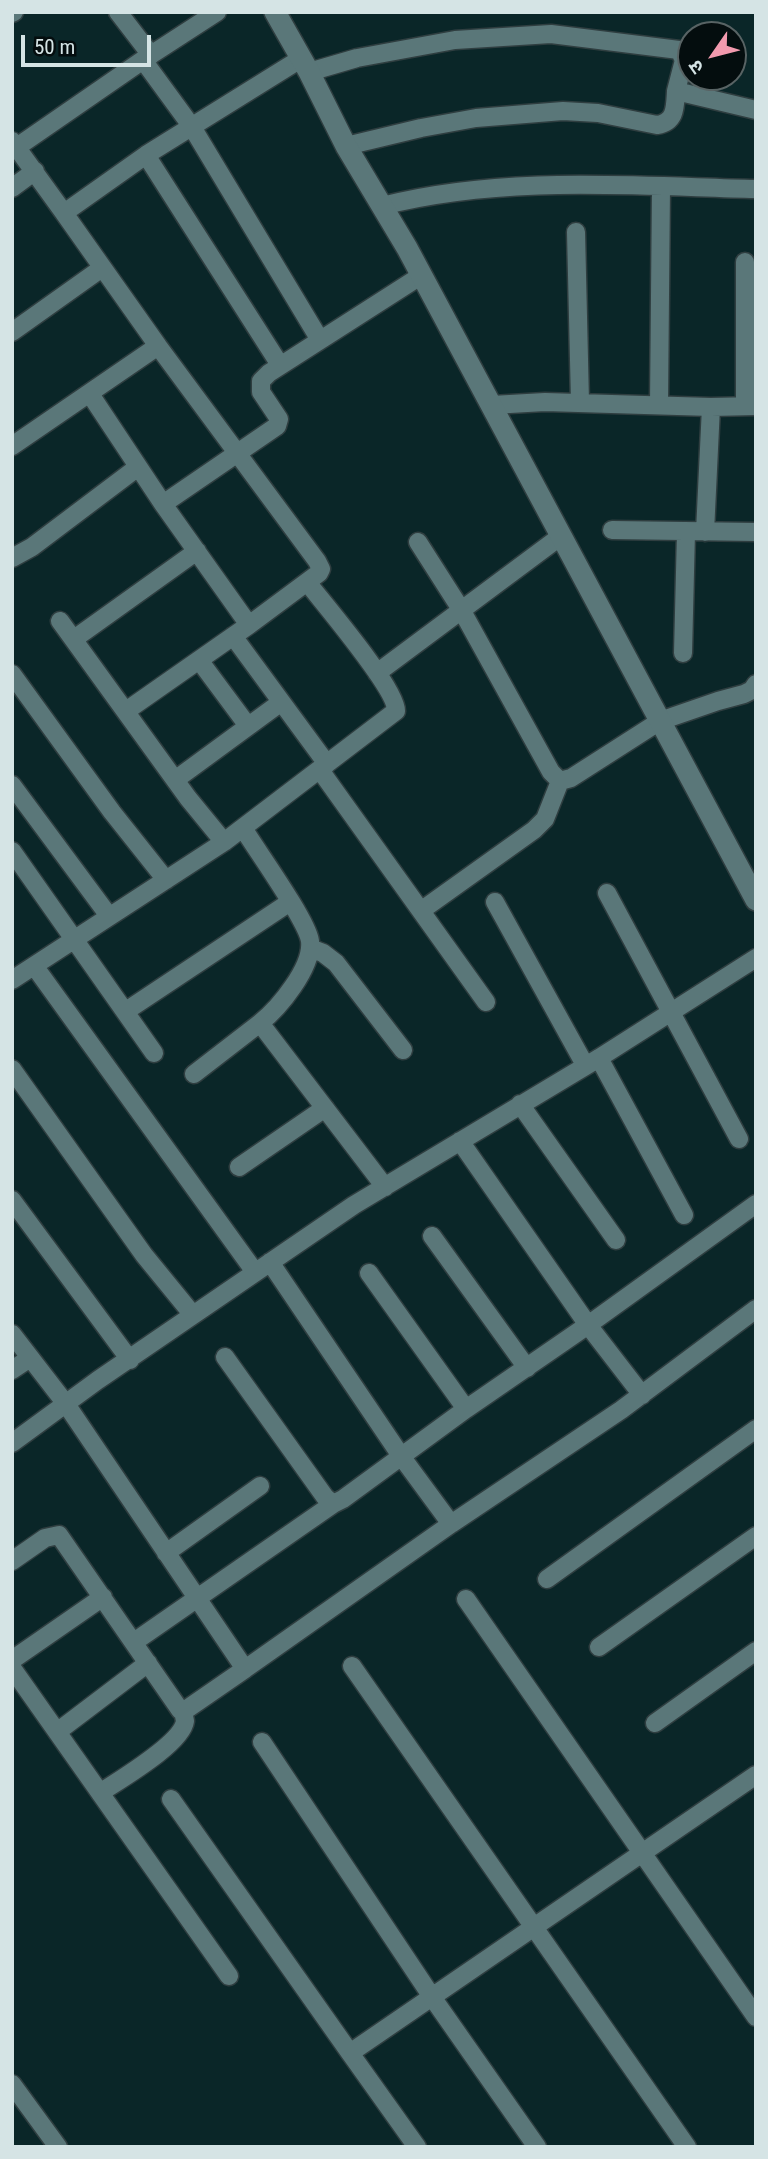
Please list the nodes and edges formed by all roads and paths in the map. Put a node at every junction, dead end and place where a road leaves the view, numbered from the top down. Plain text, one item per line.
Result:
1 (118, 12) edge
2 (217, 12) edge
3 (275, 12) edge
4 (147, 57) junction
5 (305, 65) junction
6 (676, 92) junction
7 (755, 105) edge
8 (192, 127) junction
9 (15, 144) edge
10 (346, 146) junction
11 (146, 155) junction
12 (35, 171) junction
13 (661, 187) junction
14 (12, 188) edge
15 (756, 189) edge
16 (382, 206) junction
17 (64, 213) junction
18 (576, 232) dead end
19 (745, 262) dead end
20 (102, 268) junction
21 (422, 275) junction
22 (12, 332) edge
23 (320, 340) junction
24 (158, 346) junction
25 (280, 365) junction
26 (90, 394) junction
27 (580, 402) junction
28 (659, 404) junction
29 (492, 405) junction
30 (750, 406) edge
31 (711, 407) junction
32 (12, 446) edge
33 (238, 453) junction
34 (138, 467) junction
35 (163, 504) junction
36 (612, 530) dead end
37 (686, 532) junction
38 (705, 532) junction
39 (756, 532) edge
40 (561, 536) junction
41 (418, 542) dead end
42 (197, 551) junction
43 (12, 558) edge
44 (307, 582) junction
45 (462, 611) junction
46 (61, 621) dead end
47 (249, 625) junction
48 (233, 636) junction
49 (74, 639) junction
50 (682, 653) dead end
51 (199, 660) junction
52 (377, 673) junction
53 (12, 674) edge
54 (756, 684) edge
55 (280, 703) junction
56 (126, 711) junction
57 (660, 721) junction
58 (248, 726) junction
59 (324, 767) junction
60 (175, 780) junction
61 (560, 781) junction
62 (12, 785) edge
63 (243, 828) junction
64 (224, 842) junction
65 (12, 851) edge
66 (166, 880) junction
67 (607, 893) dead end
68 (756, 900) edge
69 (290, 902) junction
70 (495, 902) dead end
71 (422, 910) junction
72 (109, 916) junction
73 (74, 939) junction
74 (310, 948) junction
75 (756, 958) edge
76 (35, 967) junction
77 (12, 979) edge
78 (486, 1002) dead end
79 (126, 1011) junction
80 (670, 1012) junction
81 (260, 1023) junction
82 (403, 1049) dead end
83 (155, 1053) dead end
84 (592, 1061) junction
85 (12, 1069) edge
86 (194, 1074) dead end
87 (520, 1104) junction
88 (325, 1108) junction
89 (739, 1139) dead end
90 (460, 1141) junction
91 (239, 1167) dead end
92 (384, 1187) junction
93 (12, 1200) edge
94 (756, 1205) edge
95 (684, 1215) dead end
96 (432, 1236) dead end
97 (616, 1240) dead end
98 (263, 1267) junction
99 (369, 1273) dead end
100 (756, 1309) edge
101 (193, 1315) junction
102 (588, 1325) junction
103 (12, 1334) edge
104 (225, 1357) dead end
105 (30, 1358) junction
106 (130, 1360) junction
107 (527, 1368) junction
108 (12, 1370) edge
109 (642, 1395) junction
110 (66, 1404) junction
111 (466, 1409) junction
112 (756, 1429) edge
113 (12, 1443) edge
114 (401, 1456) junction
115 (260, 1486) dead end
116 (333, 1504) junction
117 (451, 1524) junction
118 (756, 1536) edge
119 (166, 1553) junction
120 (12, 1561) edge
121 (547, 1579) dead end
122 (103, 1597) junction
123 (197, 1598) junction
124 (466, 1599) dead end
125 (134, 1642) junction
126 (598, 1647) dead end
127 (756, 1651) edge
128 (12, 1660) edge
129 (148, 1663) junction
130 (352, 1666) dead end
131 (12, 1668) edge
132 (245, 1669) junction
133 (183, 1710) junction
134 (655, 1723) dead end
135 (57, 1732) junction
136 (262, 1742) dead end
137 (756, 1775) edge
138 (100, 1793) junction
139 (171, 1799) dead end
140 (641, 1851) junction
141 (534, 1927) junction
142 (229, 1976) dead end
143 (432, 1997) junction
144 (756, 2017) edge
145 (350, 2053) junction
146 (12, 2084) edge
147 (58, 2147) edge
148 (417, 2147) edge
149 (537, 2147) edge
150 (687, 2147) edge

1 - 4 street
2 - 4 street
3 - 5 street
4 - 8 street
4 - 9 street
5 - 6 street
5 - 8 street
5 - 10 street
6 - 7 street
6 - 10 street
8 - 11 street
8 - 23 street
9 - 12 street
10 - 16 street
11 - 17 street
11 - 25 street
12 - 14 street
12 - 17 street
13 - 15 street
13 - 16 street
13 - 28 street
16 - 21 street
17 - 20 street
18 - 27 street
19 - 30 street
20 - 22 street
20 - 24 street
21 - 23 street
21 - 29 street
23 - 25 street
24 - 26 street
24 - 33 street
25 - 33 street
26 - 32 street
26 - 34 street
27 - 28 street
27 - 29 street
28 - 31 street
29 - 40 street
30 - 31 street
31 - 38 street
33 - 35 street
33 - 44 street
34 - 35 street
34 - 43 street
35 - 42 street
36 - 37 street
37 - 38 street
37 - 50 street
38 - 39 street
40 - 45 street
40 - 57 street
41 - 45 street
42 - 47 street
42 - 49 street
44 - 47 street
44 - 52 street
45 - 52 street
45 - 61 street
46 - 49 street
47 - 48 street
48 - 51 street
48 - 55 street
49 - 56 street
51 - 56 street
51 - 58 street
52 - 59 street
53 - 66 street
54 - 57 street
55 - 58 street
55 - 59 street
56 - 60 street
57 - 61 street
57 - 68 street
58 - 60 street
59 - 63 street
59 - 71 street
60 - 64 street
61 - 71 street
62 - 72 street
63 - 64 street
63 - 69 street
64 - 66 street
65 - 73 street
66 - 72 street
67 - 80 street
69 - 74 street
69 - 79 street
70 - 84 street
71 - 78 street
72 - 73 street
73 - 76 street
73 - 79 street
74 - 81 street
74 - 82 street
75 - 80 street
76 - 77 street
76 - 98 street
79 - 83 street
80 - 84 street
80 - 89 street
81 - 86 street
81 - 88 street
84 - 87 street
84 - 95 street
85 - 101 street
87 - 90 street
87 - 97 street
88 - 91 street
88 - 92 street
90 - 92 street
90 - 102 street
92 - 98 street
93 - 106 street
94 - 102 street
96 - 107 street
98 - 101 street
98 - 114 street
99 - 111 street
100 - 109 street
101 - 106 street
102 - 107 street
102 - 109 street
103 - 105 street
104 - 116 street
105 - 108 street
105 - 110 street
106 - 110 street
107 - 111 street
109 - 117 street
110 - 113 street
110 - 119 street
111 - 114 street
112 - 121 street
114 - 116 street
114 - 117 street
115 - 119 street
116 - 123 street
117 - 132 street
118 - 126 street
119 - 123 street
120 - 122 street
122 - 125 street
122 - 128 street
123 - 125 street
123 - 132 street
124 - 140 street
125 - 129 street
127 - 134 street
129 - 133 street
129 - 135 street
130 - 141 street
131 - 135 street
132 - 133 street
133 - 138 street
135 - 138 street
136 - 143 street
137 - 140 street
138 - 142 street
139 - 145 street
140 - 141 street
140 - 144 street
141 - 143 street
141 - 150 street
143 - 145 street
143 - 149 street
145 - 148 street
146 - 147 street

